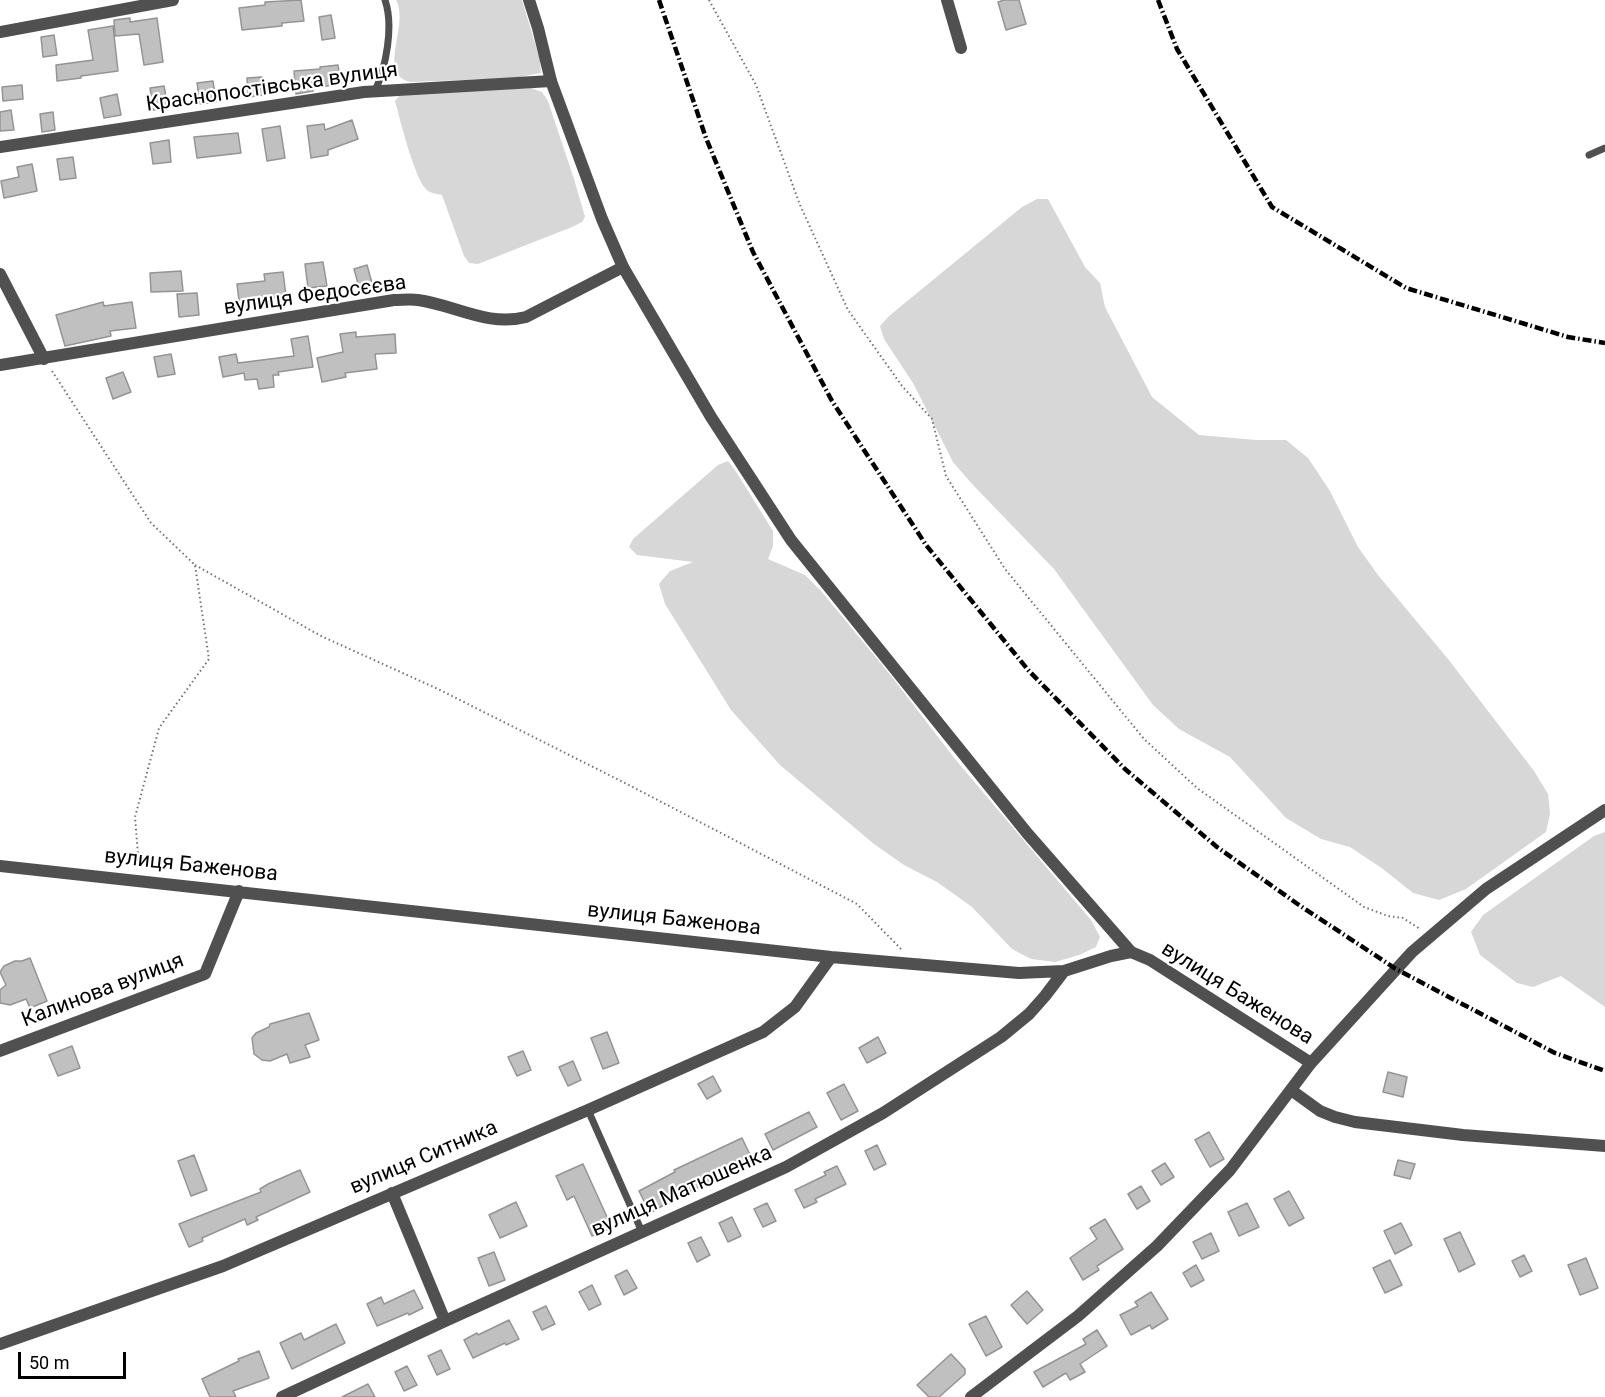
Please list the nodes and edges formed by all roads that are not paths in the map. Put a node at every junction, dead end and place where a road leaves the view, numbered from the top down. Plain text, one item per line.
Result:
1 (173, 0) edge
2 (385, 0) edge
3 (529, 0) edge
4 (947, 0) edge
5 (0, 32) edge
6 (961, 48) dead end
7 (551, 81) junction
8 (375, 91) junction
9 (0, 147) edge
10 (1605, 148) edge
11 (1589, 155) dead end
12 (623, 267) junction
13 (0, 274) edge
14 (44, 359) junction
15 (0, 365) edge
16 (1605, 810) edge
17 (0, 866) edge
18 (239, 891) junction
19 (1131, 952) junction
20 (831, 957) junction
21 (1064, 971) junction
22 (0, 1051) edge
23 (1311, 1063) junction
24 (1291, 1090) junction
25 (588, 1110) junction
26 (1605, 1146) edge
27 (392, 1193) junction
28 (642, 1232) junction
29 (445, 1321) junction
30 (0, 1344) edge
31 (282, 1397) edge
32 (971, 1397) edge

1 - 5 street
2 - 8 lane
3 - 7 street
4 - 6 street
7 - 8 street, Краснопостівська вулиця
7 - 12 street
8 - 9 street, Краснопостівська вулиця
10 - 11 lane
12 - 14 street, вулиця Федосєєва
12 - 19 street
13 - 14 street
14 - 15 street, вулиця Федосєєва
16 - 23 street
17 - 18 street, вулиця Баженова
18 - 20 street, вулиця Баженова
18 - 22 street, Калинова вулиця
19 - 21 street, вулиця Баженова
19 - 23 street, вулиця Баженова
20 - 21 street, вулиця Баженова
20 - 25 street, вулиця Ситника
21 - 28 street, вулиця Матюшенка
23 - 24 street
24 - 26 street
24 - 32 street
25 - 27 street, вулиця Ситника
25 - 28 lane
27 - 29 street
27 - 30 street, вулиця Ситника
28 - 29 street, вулиця Матюшенка
29 - 31 street, вулиця Матюшенка

